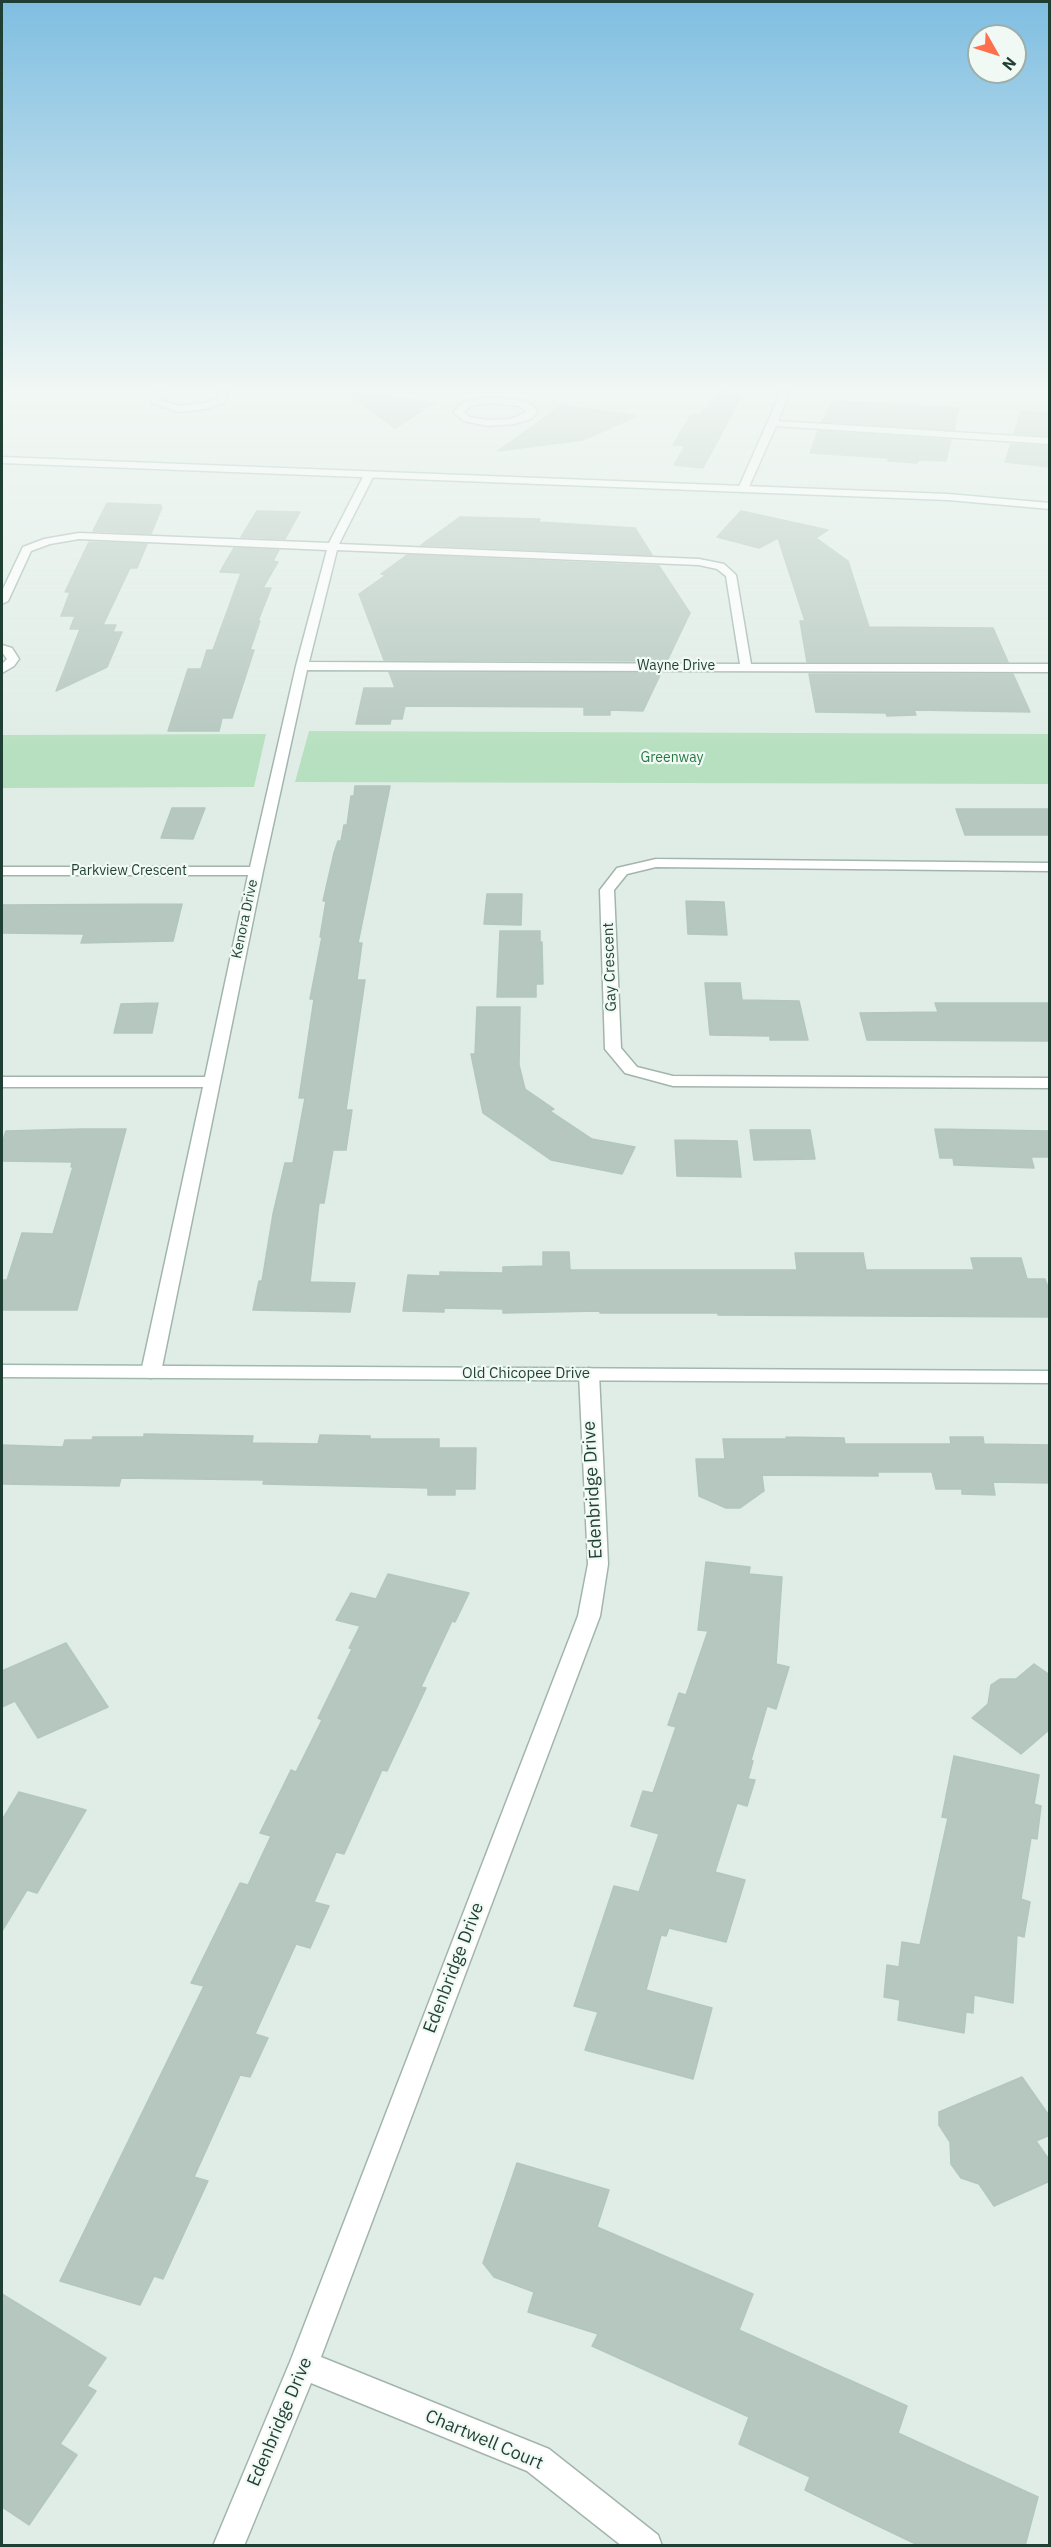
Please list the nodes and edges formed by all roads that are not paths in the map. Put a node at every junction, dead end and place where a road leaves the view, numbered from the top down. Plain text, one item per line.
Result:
1 (351, 511) edge
2 (333, 546) junction
3 (2, 601) edge
4 (2, 648) edge
5 (302, 666) junction
6 (746, 666) junction
7 (1050, 668) edge
8 (2, 669) edge
9 (1050, 867) edge
10 (2, 871) edge
11 (256, 871) junction
12 (2, 1082) edge
13 (211, 1082) junction
14 (1050, 1083) edge
15 (2, 1371) edge
16 (151, 1372) junction
17 (589, 1374) junction
18 (1050, 1377) edge
19 (304, 2365) junction
20 (228, 2546) edge
21 (647, 2546) edge

1 - 2 street, Kenora Drive
2 - 3 street
2 - 5 street, Kenora Drive
2 - 6 street
4 - 8 street
5 - 6 street, Wayne Drive
5 - 11 street, Kenora Drive
6 - 7 street, Wayne Drive
9 - 14 street, Gay Crescent
10 - 11 street, Parkview Crescent
11 - 13 street, Kenora Drive
12 - 13 street
13 - 16 street, Kenora Drive
15 - 16 street, Old Chicopee Drive
16 - 17 street, Old Chicopee Drive
17 - 18 street, Old Chicopee Drive
17 - 19 street, Edenbridge Drive
19 - 20 street, Edenbridge Drive
19 - 21 street, Chartwell Court

